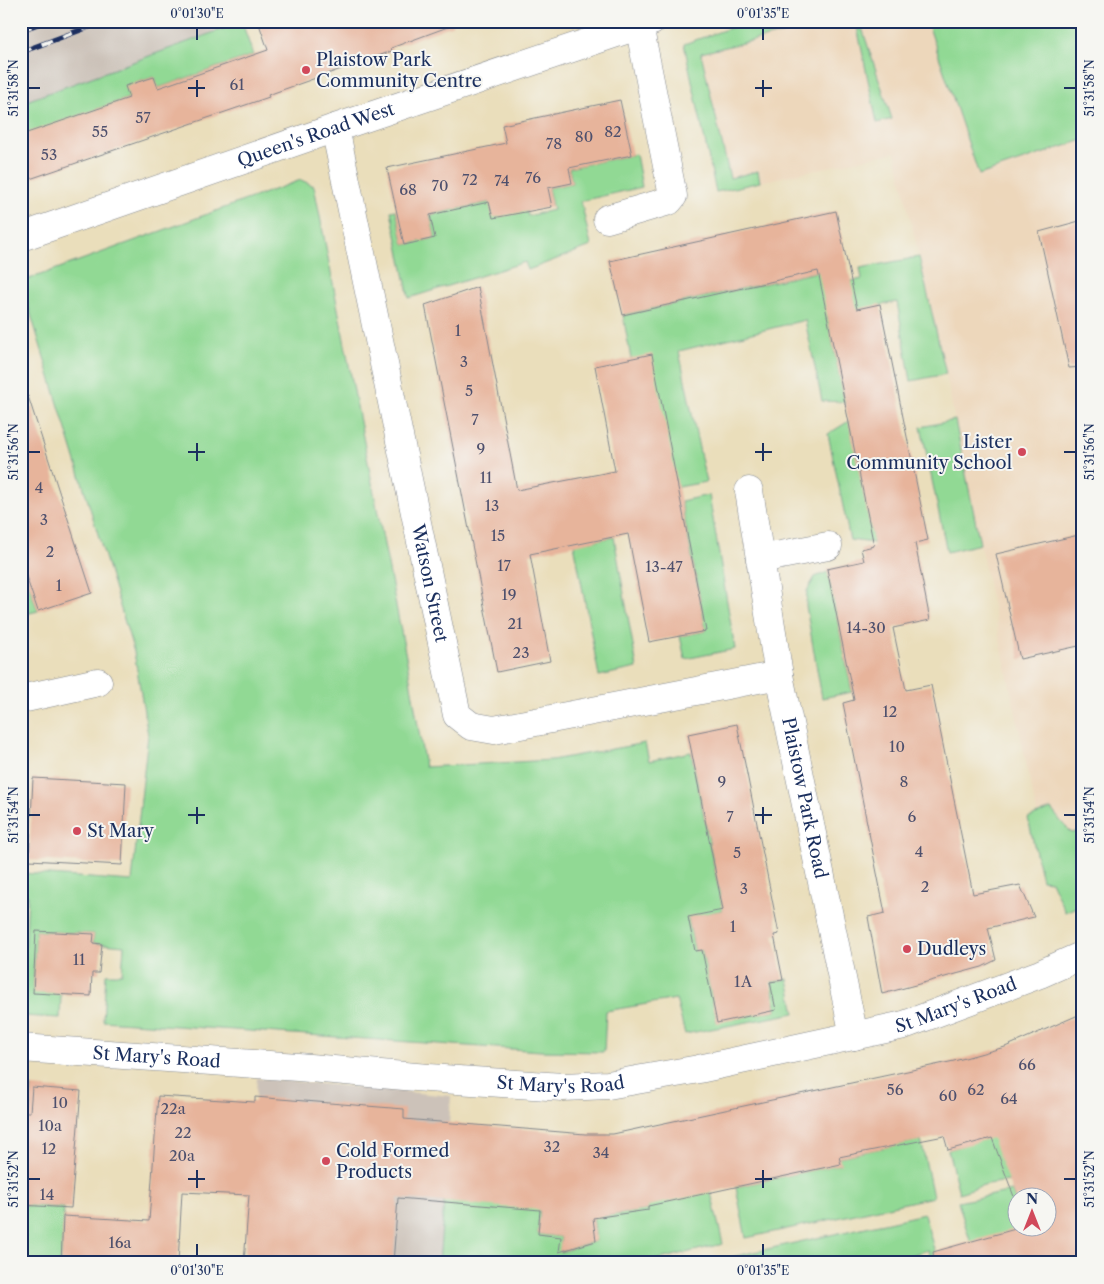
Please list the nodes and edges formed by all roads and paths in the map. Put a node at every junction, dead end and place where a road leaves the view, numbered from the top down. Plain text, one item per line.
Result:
1 (646, 23) edge
2 (335, 128) junction
3 (607, 219) dead end
4 (21, 237) edge
5 (749, 491) dead end
6 (828, 546) dead end
7 (760, 559) junction
8 (779, 675) junction
9 (98, 682) dead end
10 (21, 699) edge
11 (1083, 955) edge
12 (854, 1036) junction
13 (21, 1048) edge

1 - 2 street, Queen's Road West
1 - 3 street, Queen's Road West
2 - 4 street, Queen's Road West
2 - 8 street, Watson Street
5 - 7 street, Plaistow Park Road
6 - 7 street
7 - 8 street, Plaistow Park Road
8 - 12 street, Plaistow Park Road
9 - 10 street
11 - 12 street, St Mary's Road
12 - 13 street, St Mary's Road

